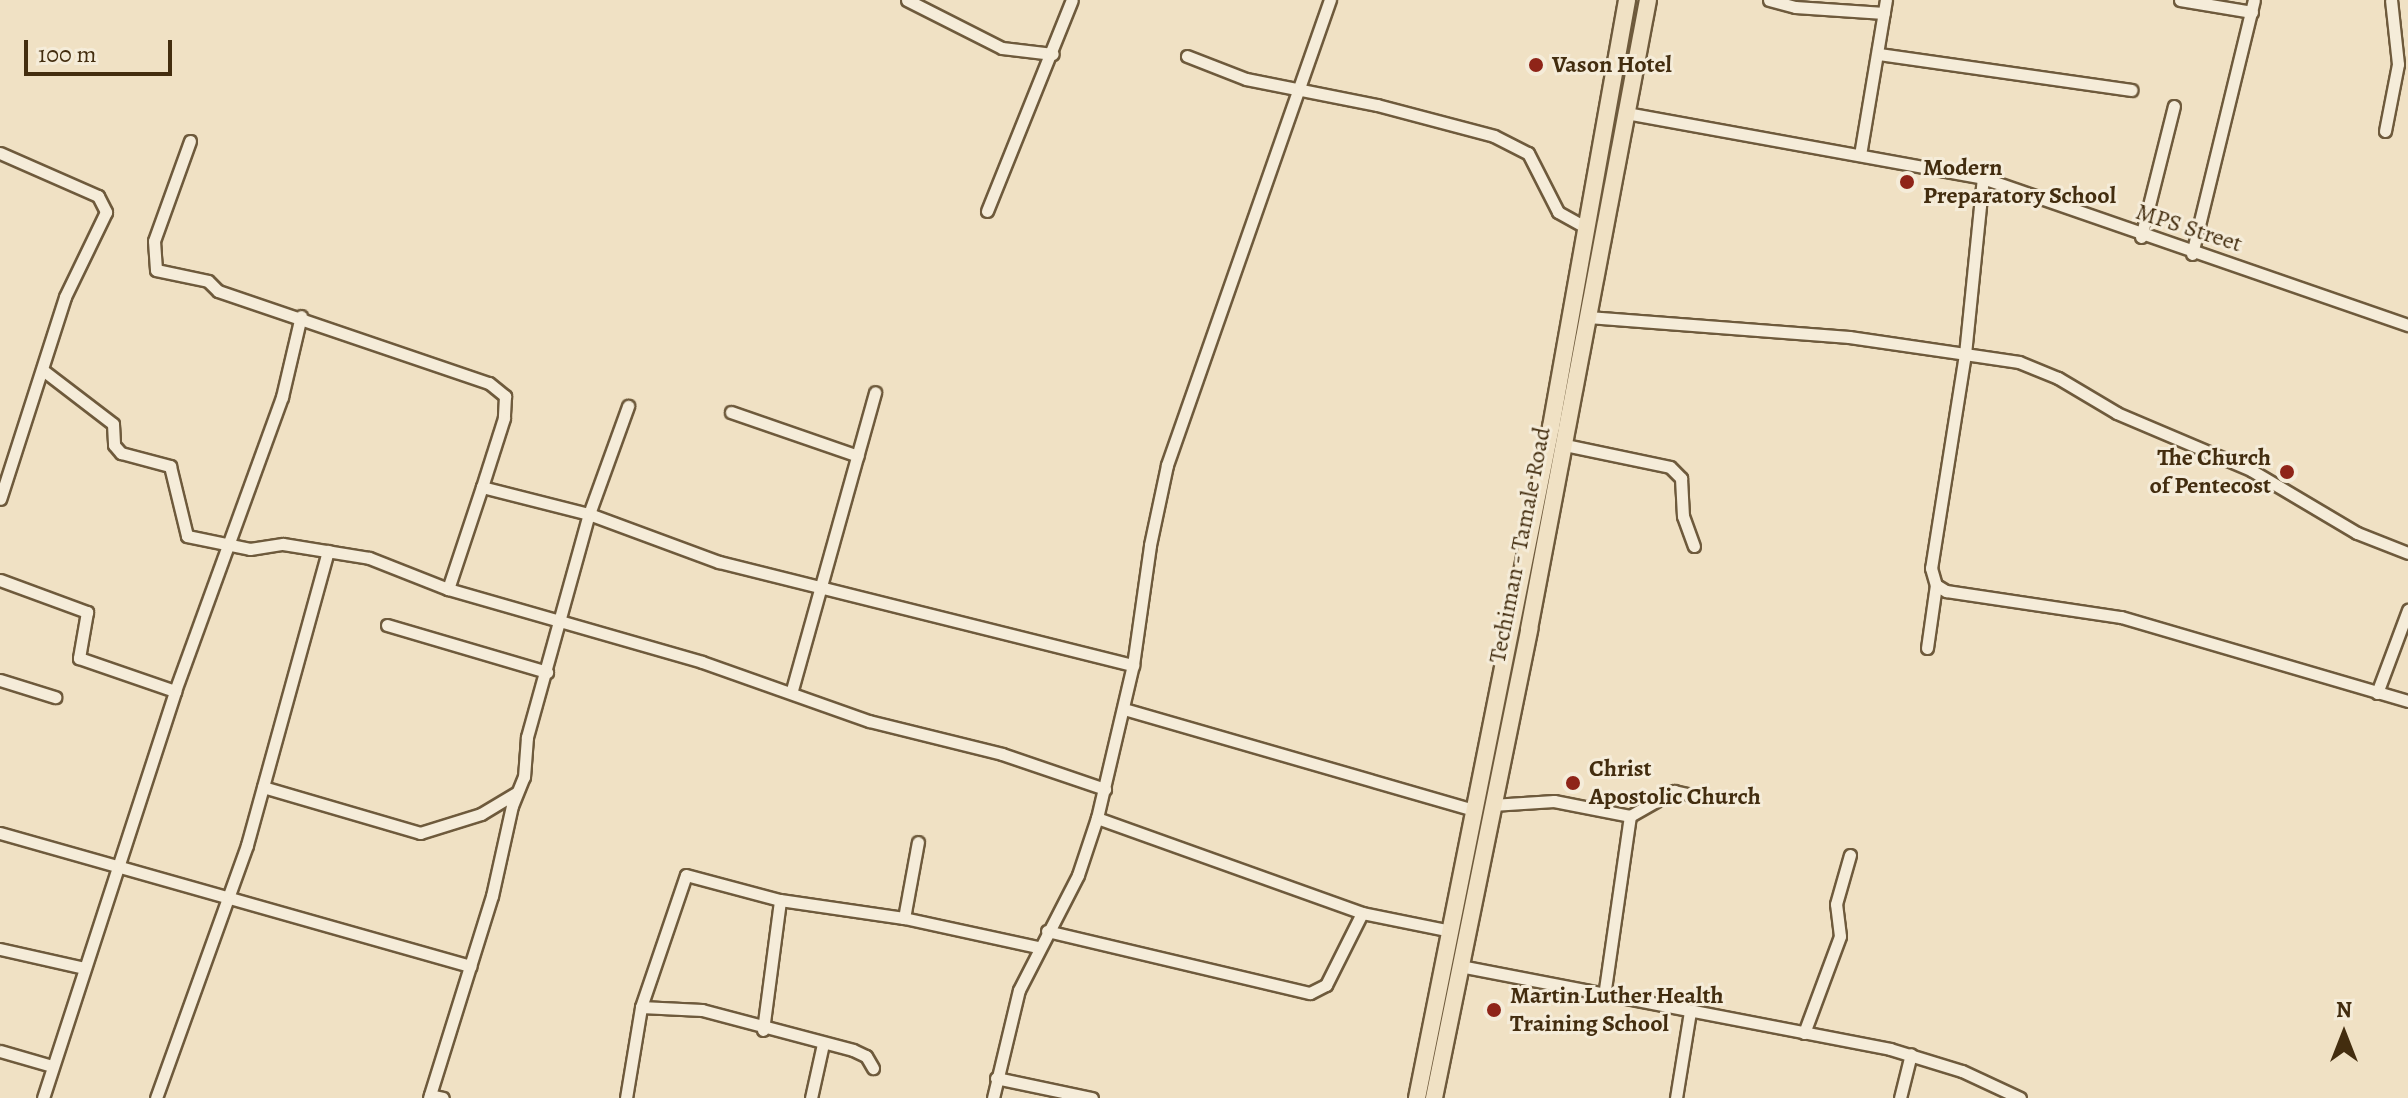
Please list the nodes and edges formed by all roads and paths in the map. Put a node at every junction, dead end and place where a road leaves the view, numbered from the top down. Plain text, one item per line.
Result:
1 (907, 0) edge
2 (1072, 0) edge
3 (1330, 0) edge
4 (1627, 0) edge
5 (1648, 0) edge
6 (1769, 0) edge
7 (1886, 0) edge
8 (2180, 0) edge
9 (2391, 0) edge
10 (2253, 6) edge
11 (1884, 13) junction
12 (1053, 54) junction
13 (1879, 54) junction
14 (1187, 56) dead end
15 (1302, 88) junction
16 (2131, 90) dead end
17 (2174, 106) dead end
18 (1626, 113) junction
19 (2385, 131) dead end
20 (190, 141) dead end
21 (0, 153) edge
22 (1860, 155) junction
23 (1983, 178) junction
24 (987, 211) dead end
25 (1587, 228) junction
26 (2141, 237) junction
27 (2192, 254) junction
28 (301, 316) junction
29 (1588, 317) junction
30 (2408, 325) edge
31 (1965, 354) junction
32 (44, 371) junction
33 (875, 392) dead end
34 (628, 406) dead end
35 (731, 412) dead end
36 (1565, 445) junction
37 (858, 456) junction
38 (482, 487) junction
39 (0, 499) edge
40 (589, 514) junction
41 (226, 546) junction
42 (1694, 546) dead end
43 (328, 551) junction
44 (2408, 553) edge
45 (0, 580) edge
46 (1936, 585) junction
47 (823, 587) junction
48 (448, 589) junction
49 (2408, 610) edge
50 (559, 622) junction
51 (387, 625) dead end
52 (1927, 648) dead end
53 (1133, 665) junction
54 (547, 672) junction
55 (0, 680) edge
56 (792, 690) junction
57 (175, 691) junction
58 (2377, 693) junction
59 (55, 697) dead end
60 (2408, 701) edge
61 (1124, 709) junction
62 (263, 787) junction
63 (1105, 789) junction
64 (516, 793) junction
65 (1695, 796) dead end
66 (1492, 805) junction
67 (1474, 810) junction
68 (1630, 816) junction
69 (1097, 818) junction
70 (0, 833) edge
71 (918, 842) dead end
72 (1850, 855) dead end
73 (118, 869) junction
74 (226, 898) junction
75 (780, 900) junction
76 (1362, 913) junction
77 (904, 918) junction
78 (1047, 931) junction
79 (1451, 931) junction
80 (1037, 947) junction
81 (0, 949) edge
82 (471, 966) junction
83 (1460, 966) junction
84 (84, 968) junction
85 (1604, 996) junction
86 (641, 1007) junction
87 (1690, 1012) junction
88 (763, 1030) junction
89 (1804, 1033) junction
90 (823, 1044) junction
91 (0, 1051) edge
92 (1911, 1054) junction
93 (52, 1066) junction
94 (873, 1068) dead end
95 (996, 1078) junction
96 (429, 1097) edge
97 (43, 1098) edge
98 (156, 1098) edge
99 (443, 1098) edge
100 (626, 1098) edge
101 (811, 1098) edge
102 (993, 1098) edge
103 (1092, 1098) edge
104 (1417, 1098) edge
105 (1434, 1098) edge
106 (1676, 1098) edge
107 (1900, 1098) edge
108 (2020, 1098) edge

1 - 12 street
2 - 12 street
3 - 15 street
4 - 25 highway, Techiman - Tamale Road
5 - 18 highway, Techiman - Tamale Road
6 - 11 street
7 - 11 street
8 - 10 street
9 - 19 street
10 - 27 street
11 - 13 street
12 - 24 street
13 - 16 street
13 - 22 street
14 - 15 street
15 - 25 street
15 - 53 street
17 - 26 street
18 - 22 street, MPS Street
18 - 29 highway, Techiman - Tamale Road
20 - 28 street
21 - 32 street
22 - 23 street, MPS Street
23 - 26 street, MPS Street
23 - 31 street
25 - 67 highway, Techiman - Tamale Road
26 - 27 street, MPS Street
27 - 30 street, MPS Street
28 - 38 street
28 - 41 street
29 - 31 street
29 - 36 highway, Techiman - Tamale Road
31 - 44 street
31 - 46 street
32 - 39 street
32 - 41 street
33 - 37 street
34 - 40 street
35 - 37 street
36 - 42 street
36 - 66 highway, Techiman - Tamale Road
37 - 47 street
38 - 40 street
38 - 48 street
40 - 47 street
40 - 50 street
41 - 43 street
41 - 57 street
43 - 48 street
43 - 62 street
45 - 57 street
46 - 52 street
46 - 58 street
47 - 53 street
47 - 56 street
48 - 50 street
49 - 58 street
50 - 54 street
50 - 56 street
51 - 54 street
53 - 61 street
54 - 64 street
55 - 59 street
56 - 63 street
57 - 73 street
58 - 60 street
61 - 63 street
61 - 67 street
62 - 64 street
62 - 74 street
63 - 69 street
64 - 82 street
65 - 68 street
66 - 68 street
66 - 83 highway, Techiman - Tamale Road
67 - 79 highway, Techiman - Tamale Road
68 - 85 street
69 - 76 street
69 - 78 street
70 - 73 street
71 - 77 street
72 - 89 street
73 - 74 street
73 - 84 street
74 - 82 street
74 - 98 street
75 - 77 street
75 - 86 street
75 - 88 street
76 - 78 street
76 - 79 street
77 - 80 street
78 - 80 street
79 - 104 highway, Techiman - Tamale Road
80 - 95 street
81 - 84 street
82 - 96 street
83 - 85 street
83 - 105 highway, Techiman - Tamale Road
84 - 93 street
85 - 87 street
86 - 88 street
86 - 100 street
87 - 89 street
87 - 106 street
88 - 90 street
89 - 92 street
90 - 94 street
90 - 101 street
91 - 93 street
92 - 107 street
92 - 108 street
93 - 97 street
95 - 102 street
95 - 103 street
96 - 99 street

